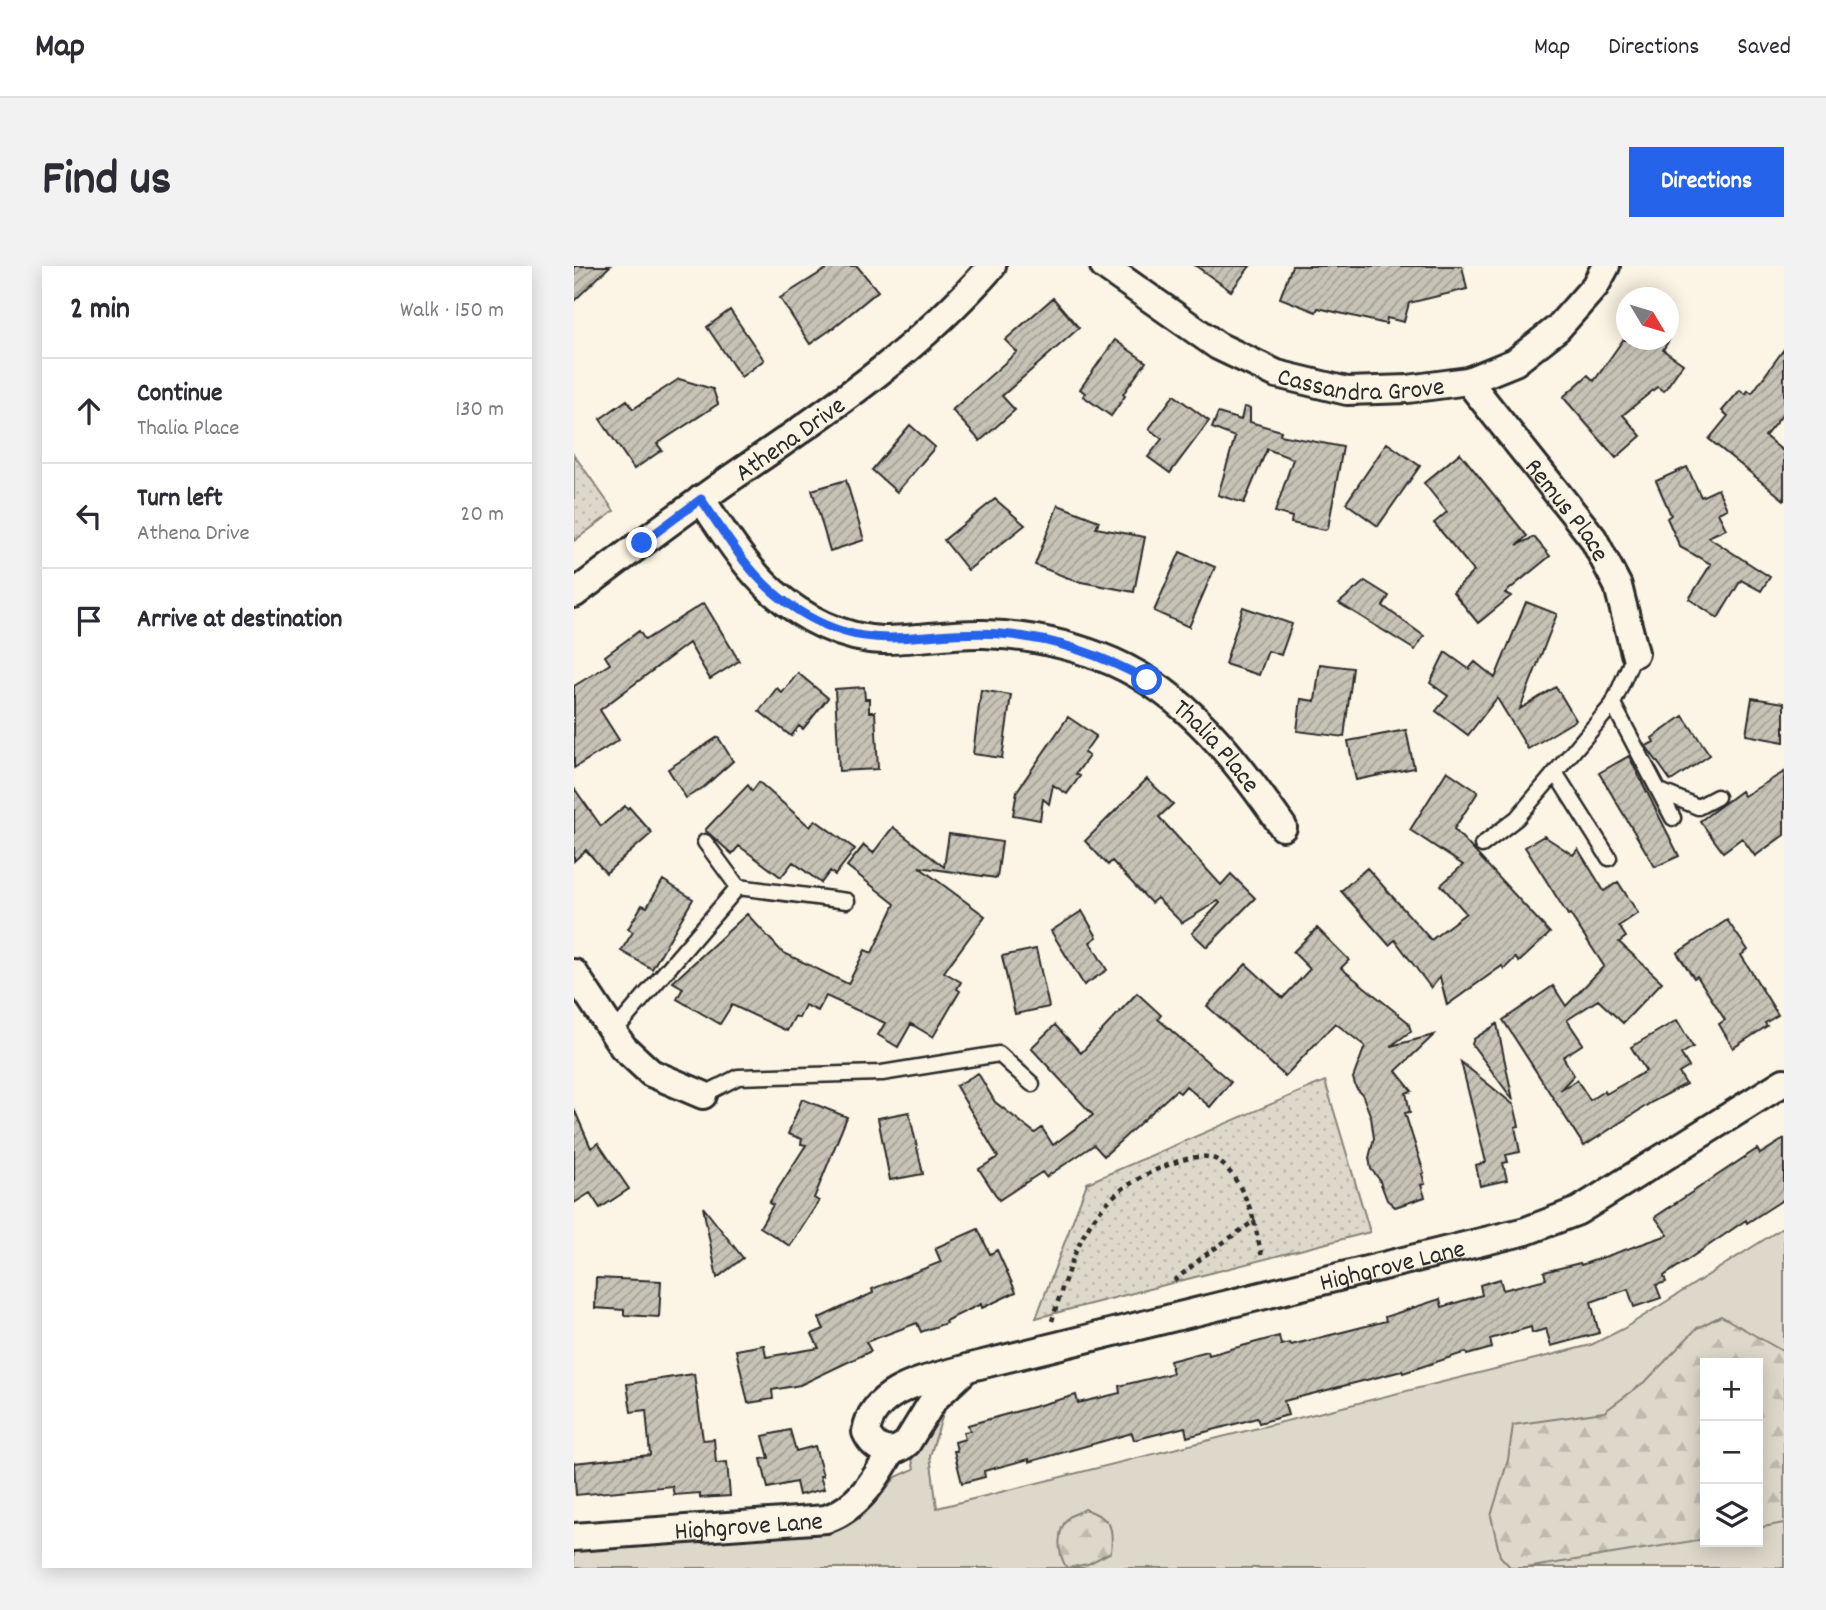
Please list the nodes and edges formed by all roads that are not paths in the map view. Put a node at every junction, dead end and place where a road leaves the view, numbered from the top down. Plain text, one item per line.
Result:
1 (992, 266) edge
2 (1104, 266) edge
3 (1606, 266) edge
4 (1468, 381) junction
5 (701, 499) junction
6 (574, 594) edge
7 (1635, 653) joint
8 (1613, 704) junction
9 (1556, 774) junction
10 (1660, 791) junction
11 (1717, 797) dead end
12 (1674, 818) dead end
13 (1283, 827) dead end
14 (705, 842) dead end
15 (1482, 845) dead end
16 (1609, 858) dead end
17 (738, 887) junction
18 (847, 901) dead end
19 (574, 973) edge
20 (613, 1033) junction
21 (1784, 1082) edge
22 (1032, 1084) dead end
23 (703, 1095) joint
24 (967, 1368) junction
25 (891, 1452) junction
26 (574, 1537) edge

1 - 5 street, Athena Drive
2 - 4 street, Cassandra Grove
3 - 4 street, Cassandra Grove
4 - 7 street, Remus Place
5 - 6 street, Athena Drive
5 - 13 street, Thalia Place
7 - 8 lane
8 - 9 lane
8 - 10 lane
9 - 15 lane
9 - 16 lane
10 - 11 lane
10 - 12 lane
14 - 17 lane
17 - 18 lane
17 - 20 lane
19 - 20 street
20 - 23 street
21 - 24 street, Highgrove Lane
22 - 23 lane
24 - 25 street, Highgrove Lane
24 - 25 street, Highgrove Lane
25 - 26 street, Highgrove Lane

